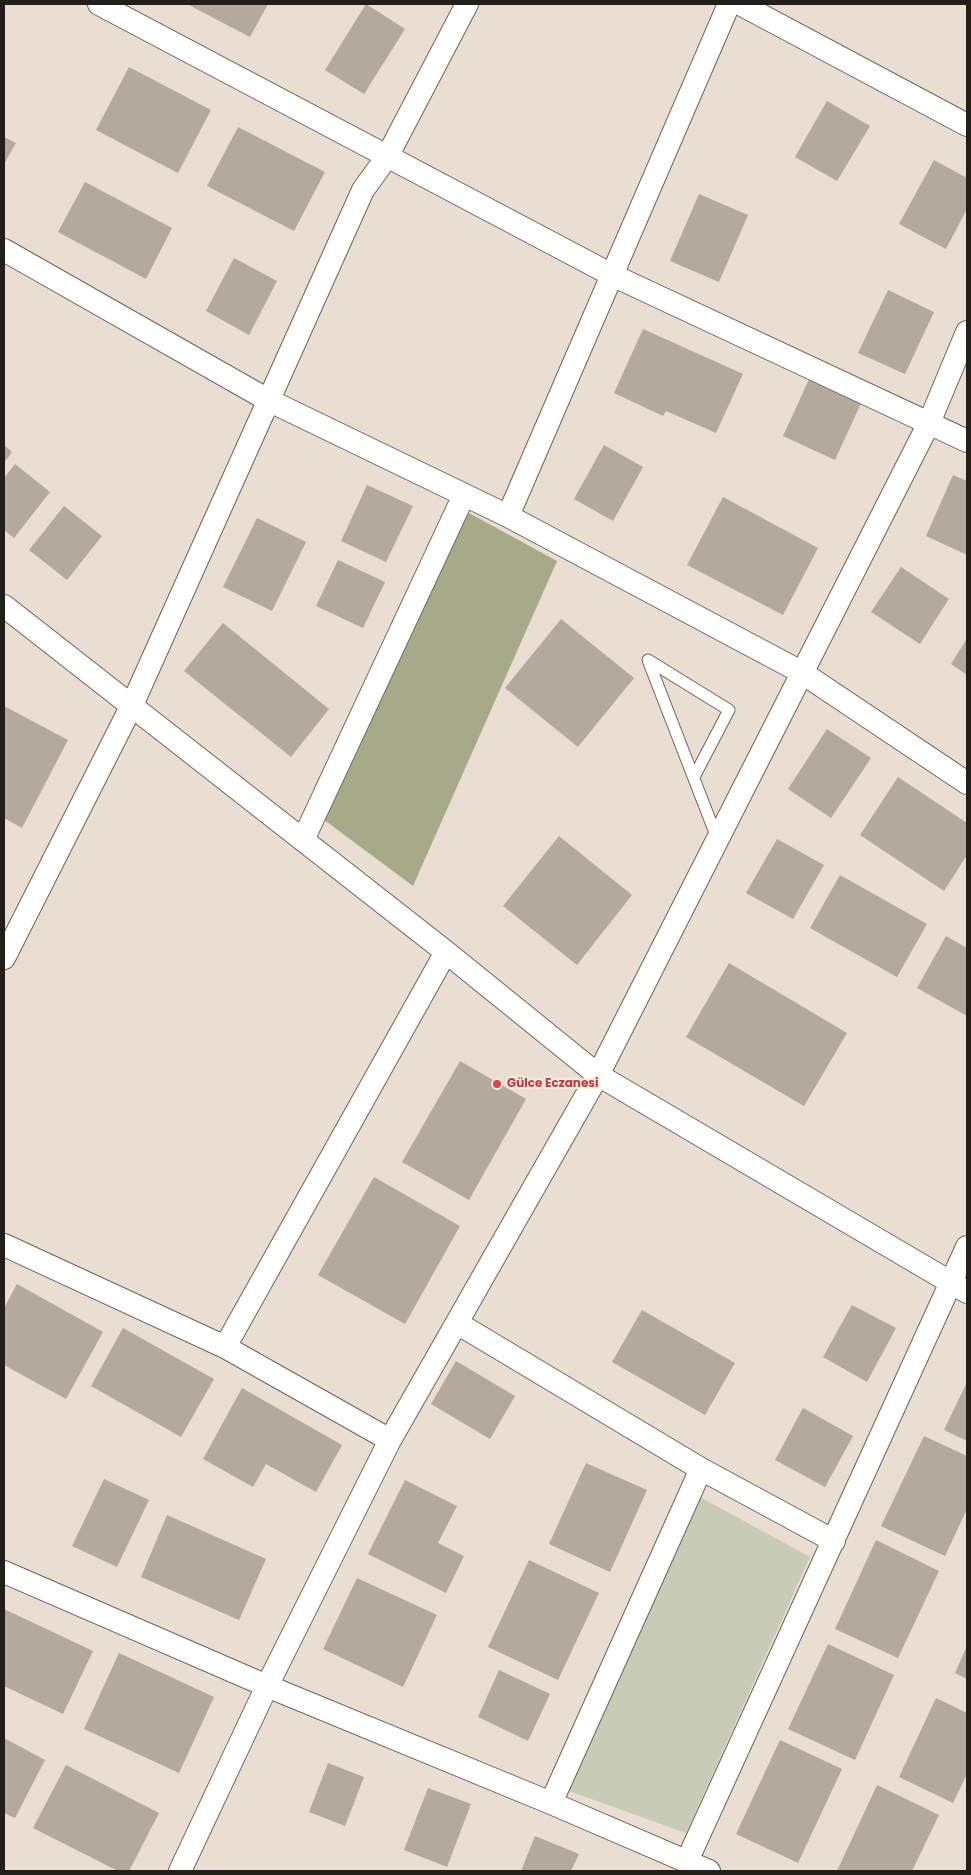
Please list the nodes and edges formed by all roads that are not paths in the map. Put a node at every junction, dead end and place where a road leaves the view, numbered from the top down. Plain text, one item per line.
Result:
1 (99, 4) edge
2 (467, 4) edge
3 (729, 4) edge
4 (740, 4) edge
5 (967, 125) edge
6 (386, 157) junction
7 (4, 250) edge
8 (612, 275) junction
9 (967, 332) edge
10 (268, 400) junction
11 (929, 423) junction
12 (967, 440) edge
13 (464, 495) junction
14 (508, 516) junction
15 (4, 606) edge
16 (801, 672) junction
17 (132, 705) junction
18 (694, 777) junction
19 (967, 783) edge
20 (717, 838) junction
21 (302, 840) junction
22 (446, 952) junction
23 (4, 958) edge
24 (598, 1075) junction
25 (4, 1245) edge
26 (967, 1247) edge
27 (959, 1287) edge
28 (457, 1323) junction
29 (224, 1347) junction
30 (390, 1440) junction
31 (701, 1469) junction
32 (834, 1541) junction
33 (4, 1572) edge
34 (267, 1686) junction
35 (551, 1803) junction
36 (687, 1861) junction
37 (180, 1871) edge
38 (709, 1871) edge

1 - 6 street
2 - 6 street
3 - 8 street
4 - 5 street
6 - 8 street
6 - 10 street
7 - 10 street
8 - 11 street
8 - 14 street
9 - 11 street
10 - 13 street
10 - 17 street
11 - 12 street
11 - 16 street
13 - 14 street
13 - 21 street
14 - 16 street
15 - 17 street
16 - 19 street
16 - 20 street
17 - 21 street
17 - 23 street
18 - 18 lane
18 - 20 lane
20 - 24 street
21 - 22 street
22 - 24 street
22 - 29 street
24 - 27 street
24 - 28 street
25 - 29 street
26 - 27 street
27 - 32 street
28 - 30 street
28 - 31 street
29 - 30 street
30 - 34 street
31 - 32 street
31 - 35 street
32 - 36 street
33 - 34 street
34 - 35 street
34 - 37 street
35 - 36 street
36 - 38 street

